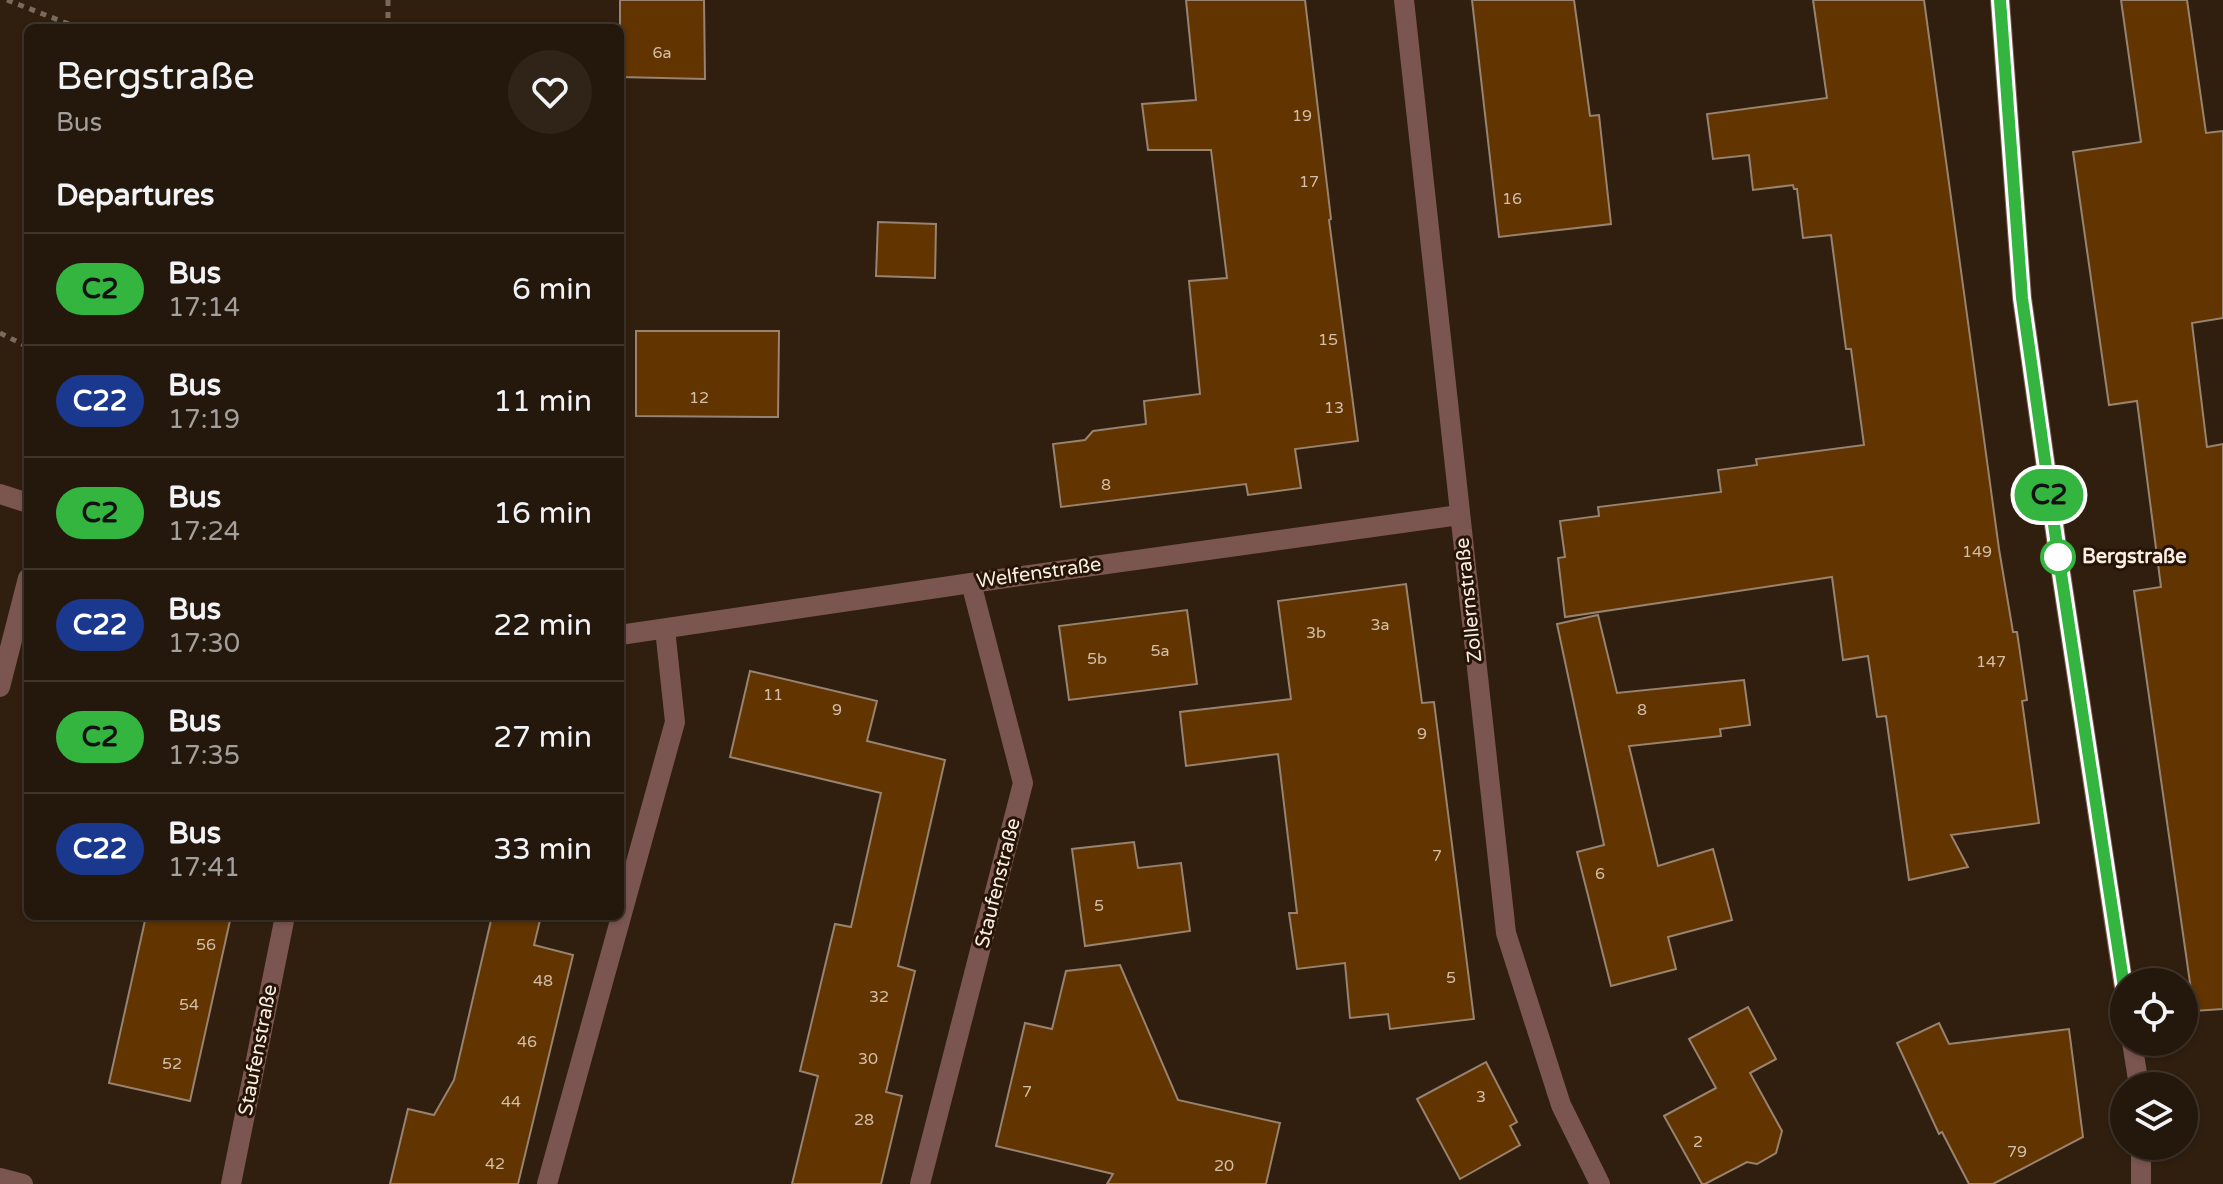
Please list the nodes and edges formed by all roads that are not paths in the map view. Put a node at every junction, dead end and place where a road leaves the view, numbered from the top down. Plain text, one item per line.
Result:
1 (1404, 0) edge
2 (2000, 0) edge
3 (0, 494) edge
4 (24, 502) edge
5 (1459, 515) junction
6 (971, 583) junction
7 (24, 594) edge
8 (665, 629) junction
9 (624, 634) edge
10 (0, 687) edge
11 (624, 906) edge
12 (284, 920) edge
13 (620, 920) edge
14 (2121, 968) edge
15 (2141, 1160) edge
16 (0, 1178) edge
17 (23, 1184) edge
18 (231, 1184) edge
19 (547, 1184) edge
20 (920, 1184) edge
21 (1600, 1184) edge
22 (2141, 1184) edge

1 - 5 street, Zollernstraße
2 - 14 street
3 - 4 street
5 - 6 street, Welfenstraße
5 - 21 street, Zollernstraße
6 - 8 street, Welfenstraße
6 - 20 street, Staufenstraße
7 - 10 street
8 - 9 street, Welfenstraße
8 - 11 street
12 - 18 street, Staufenstraße
13 - 19 street
15 - 22 street
16 - 17 street

